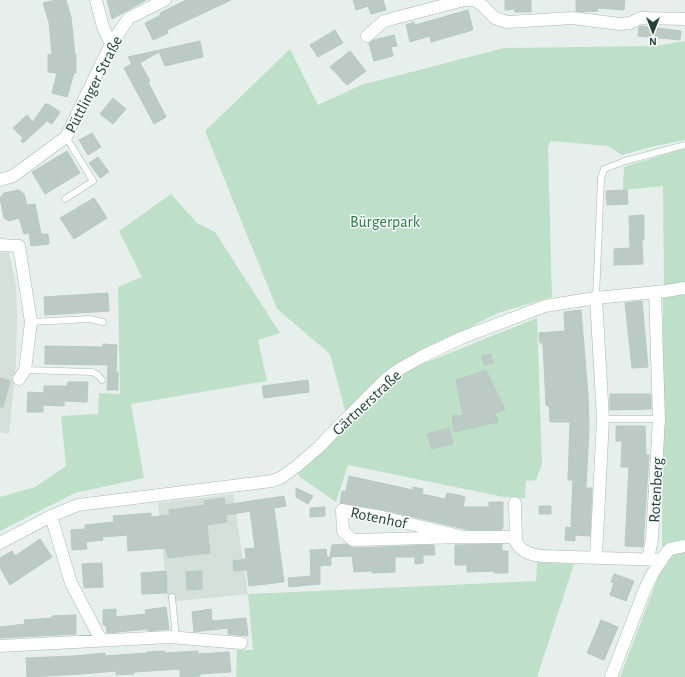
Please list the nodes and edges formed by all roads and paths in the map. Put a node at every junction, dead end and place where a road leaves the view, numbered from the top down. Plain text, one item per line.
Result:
1 (96, 0) edge
2 (165, 0) edge
3 (465, 0) edge
4 (685, 19) edge
5 (367, 36) dead end
6 (111, 44) junction
7 (66, 137) junction
8 (685, 144) edge
9 (0, 180) edge
10 (65, 199) dead end
11 (0, 245) edge
12 (685, 288) edge
13 (656, 292) junction
14 (596, 298) junction
15 (31, 322) junction
16 (103, 322) dead end
17 (22, 374) joint
18 (102, 380) dead end
19 (603, 419) junction
20 (659, 419) junction
21 (515, 503) dead end
22 (51, 516) junction
23 (464, 537) junction
24 (515, 537) junction
25 (0, 543) edge
26 (685, 546) edge
27 (596, 557) junction
28 (648, 560) junction
29 (662, 560) junction
30 (172, 597) dead end
31 (176, 638) junction
32 (101, 640) junction
33 (240, 642) dead end
34 (0, 646) edge
35 (611, 677) edge

1 - 6 street
2 - 6 street, Püttlinger Straße
3 - 4 street
3 - 5 street
6 - 7 street, Püttlinger Straße
7 - 9 street, Püttlinger Straße
7 - 10 lane
8 - 14 lane
11 - 15 street
12 - 13 street, Gärtnerstraße
13 - 14 street, Gärtnerstraße
13 - 20 street, Rotenberg
14 - 19 street
14 - 22 street, Gärtnerstraße
15 - 16 lane
15 - 17 street
17 - 18 lane
19 - 20 lane
19 - 27 street
20 - 28 street, Rotenberg
21 - 24 street
22 - 25 street, Gärtnerstraße
22 - 32 street
23 - 23 street, Rotenhof
23 - 24 street, Rotenhof
24 - 27 street
26 - 29 street
27 - 28 street
28 - 29 street
29 - 35 street
30 - 31 lane
31 - 32 street
31 - 33 street
32 - 34 street

